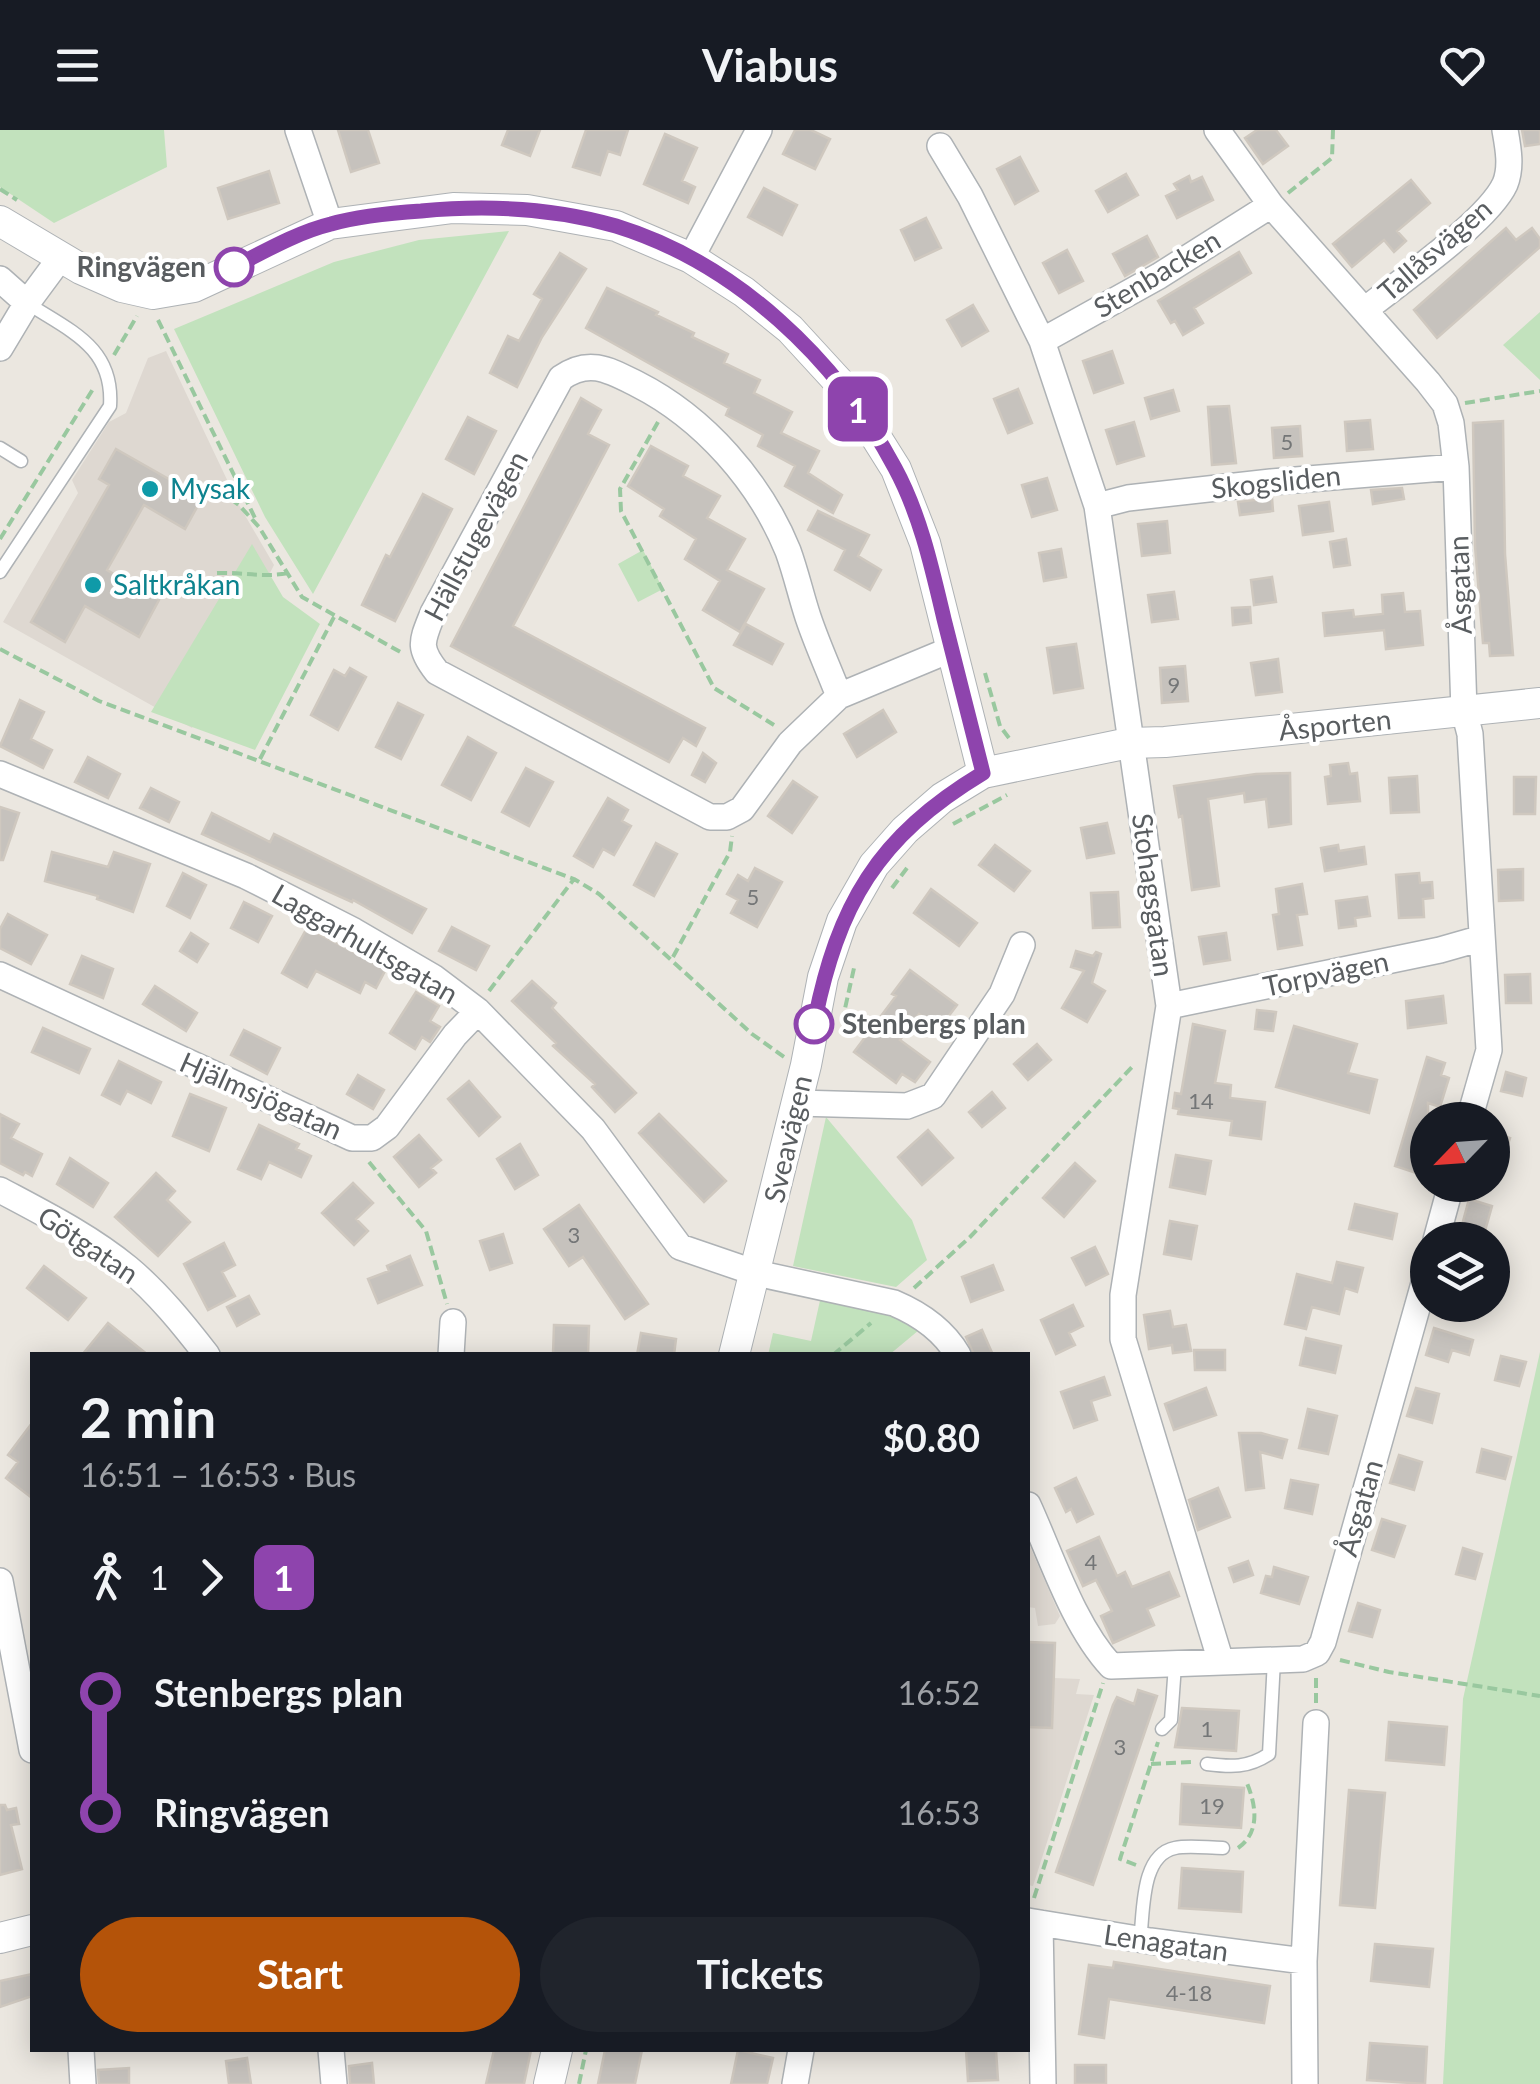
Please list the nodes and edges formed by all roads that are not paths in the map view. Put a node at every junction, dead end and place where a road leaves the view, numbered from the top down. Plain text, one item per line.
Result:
1 (298, 130) edge
2 (1217, 130) edge
3 (1505, 130) edge
4 (752, 132) edge
5 (940, 146) dead end
6 (1271, 205) junction
7 (0, 220) edge
8 (330, 224) junction
9 (61, 257) junction
10 (691, 258) junction
11 (0, 279) edge
12 (27, 303) junction
13 (1366, 309) junction
14 (1042, 341) junction
15 (0, 348) edge
16 (0, 448) edge
17 (21, 461) dead end
18 (1456, 467) junction
19 (1096, 506) junction
20 (0, 572) edge
21 (952, 649) junction
22 (839, 696) junction
23 (1540, 703) edge
24 (1464, 712) junction
25 (1130, 743) junction
26 (983, 773) junction
27 (0, 774) edge
28 (1482, 938) junction
29 (1022, 944) dead end
30 (0, 976) edge
31 (1169, 1006) junction
32 (478, 1010) junction
33 (1475, 1102) edge
34 (797, 1103) junction
35 (0, 1190) edge
36 (756, 1274) junction
37 (453, 1322) road end
38 (1413, 1322) edge
39 (206, 1352) edge
40 (451, 1352) edge
41 (735, 1352) edge
42 (956, 1352) edge
43 (1030, 1508) edge
44 (0, 1580) edge
45 (30, 1602) edge
46 (8, 1612) junction
47 (1274, 1660) junction
48 (1221, 1662) junction
49 (1175, 1665) junction
50 (1316, 1723) road end
51 (1162, 1729) road end
52 (30, 1738) edge
53 (1207, 1764) road end
54 (1223, 1848) road end
55 (1034, 1922) edge
56 (30, 1930) edge
57 (0, 1938) edge
58 (1140, 1940) junction
59 (1304, 1961) junction
60 (81, 2052) edge
61 (331, 2052) edge
62 (557, 2052) edge
63 (801, 2052) edge
64 (83, 2084) edge
65 (334, 2084) edge
66 (549, 2084) edge
67 (795, 2084) edge
68 (1043, 2084) edge
69 (1305, 2084) edge

1 - 8 street
2 - 6 street, Åsgatan
3 - 13 street, Tallåsvägen
4 - 10 street
5 - 14 street, Stohagsgatan
6 - 13 street, Åsgatan
6 - 14 street, Stenbacken
7 - 9 street
8 - 9 street
8 - 10 street
9 - 12 street
10 - 21 street
11 - 12 street
12 - 15 street
12 - 20 lane
13 - 18 street, Åsgatan
14 - 19 street, Stohagsgatan
16 - 17 lane
18 - 19 street, Skogsliden
18 - 24 street, Åsgatan
19 - 25 street, Stohagsgatan
21 - 22 street
21 - 26 street
22 - 22 street, Hällstugevägen
23 - 24 street, Åsporten
24 - 25 street, Åsporten
24 - 28 street, Åsgatan
25 - 26 street, Sveavägen
25 - 31 street, Stohagsgatan
26 - 34 street, Sveavägen
27 - 32 street, Laggarhultsgatan
28 - 31 street, Torpvägen
28 - 33 street, Åsgatan
29 - 34 street
30 - 32 street, Hjälmsjögatan
31 - 48 street, Stohagsgatan
32 - 36 street, Laggarhultsgatan
34 - 36 street, Sveavägen
35 - 39 street, Götgatan
36 - 41 street, Sveavägen
36 - 42 street, Laggarhultsgatan
37 - 40 street
38 - 47 street, Åsgatan
43 - 49 street
44 - 46 street
45 - 46 street
46 - 52 street
47 - 48 street
47 - 53 lane
48 - 49 street
49 - 51 lane
50 - 59 street
54 - 58 lane
55 - 58 street, Lenagatan
55 - 68 street
56 - 57 street
58 - 59 street, Lenagatan
59 - 69 street
60 - 64 street
61 - 65 street
62 - 66 street
63 - 67 street

